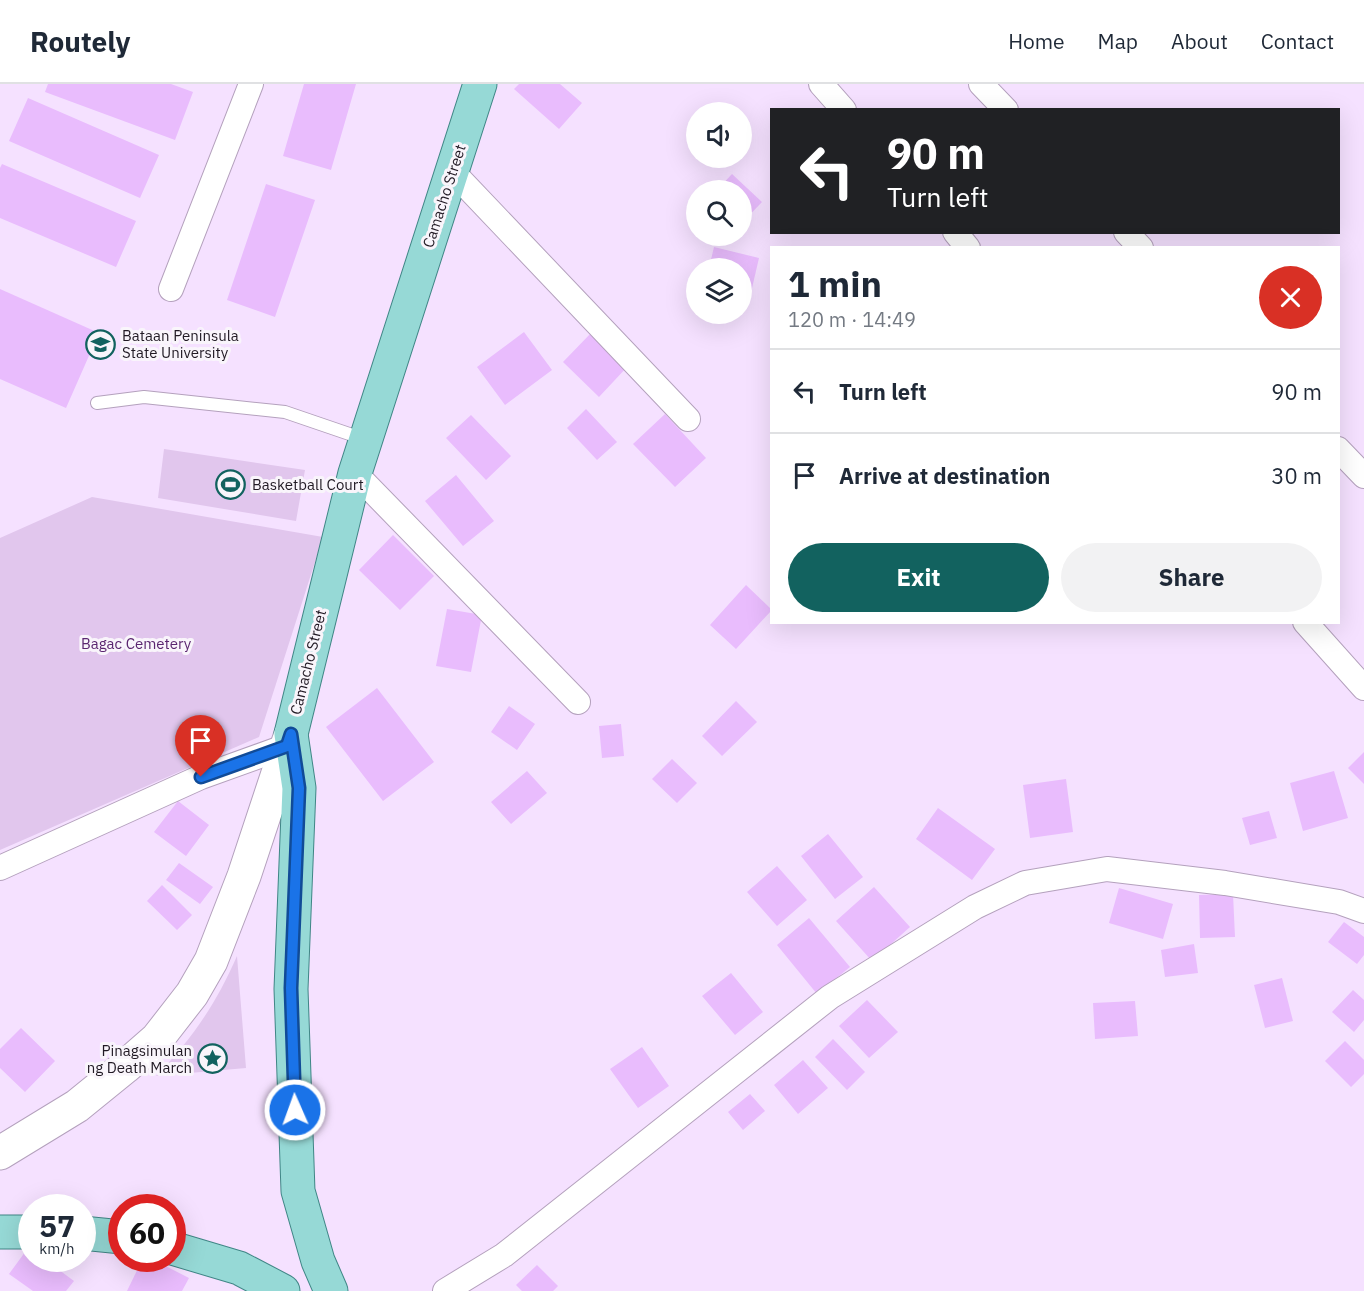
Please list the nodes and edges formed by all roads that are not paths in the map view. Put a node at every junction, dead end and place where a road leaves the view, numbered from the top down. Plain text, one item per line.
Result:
1 (251, 84) edge
2 (480, 84) edge
3 (821, 84) edge
4 (981, 84) edge
5 (842, 108) edge
6 (1004, 108) edge
7 (452, 170) junction
8 (957, 234) edge
9 (1128, 234) edge
10 (966, 246) edge
11 (1139, 246) edge
12 (171, 289) dead end
13 (97, 403) dead end
14 (688, 419) dead end
15 (366, 439) junction
16 (1340, 451) edge
17 (355, 473) junction
18 (1364, 476) edge
19 (1307, 624) edge
20 (1364, 688) edge
21 (578, 702) dead end
22 (289, 740) junction
23 (0, 868) edge
24 (1364, 912) edge
25 (0, 1153) edge
26 (0, 1232) edge
27 (18, 1232) edge
28 (186, 1252) edge
29 (283, 1291) edge
30 (332, 1291) edge
31 (445, 1291) edge

1 - 12 street
2 - 7 main road, Camacho Street
3 - 5 street
4 - 6 street
7 - 14 street
7 - 15 main road, Camacho Street
8 - 10 street
9 - 11 street
13 - 15 lane
15 - 17 main road, Camacho Street
16 - 18 street
17 - 21 street
17 - 22 main road, Camacho Street
19 - 20 street
22 - 23 street
22 - 25 street, Camacho Street
22 - 30 main road
24 - 31 street
26 - 27 main road
28 - 29 main road

